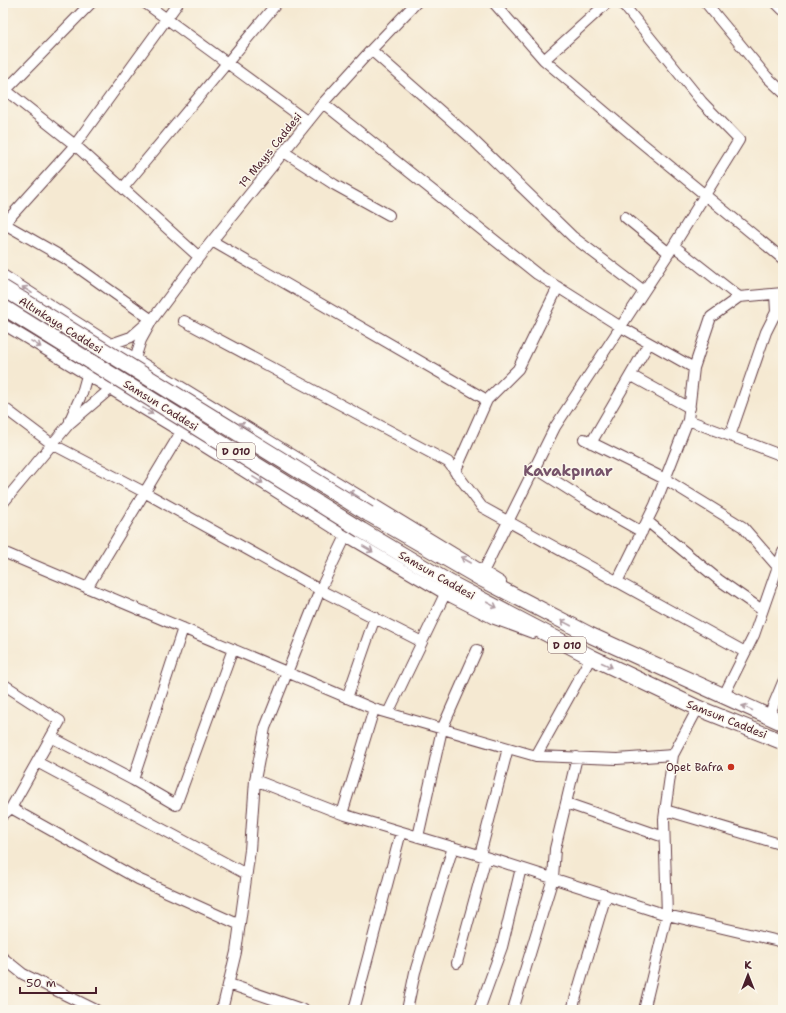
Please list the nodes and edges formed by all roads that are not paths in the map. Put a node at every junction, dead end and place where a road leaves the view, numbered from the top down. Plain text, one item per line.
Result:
1 (91, 3) edge
2 (145, 3) edge
3 (178, 3) edge
4 (277, 3) edge
5 (416, 3) edge
6 (494, 3) edge
7 (607, 3) edge
8 (622, 3) edge
9 (706, 3) edge
10 (776, 3) edge
11 (783, 10) edge
12 (167, 18) junction
13 (370, 50) junction
14 (544, 60) junction
15 (227, 62) junction
16 (4, 90) edge
17 (783, 92) edge
18 (323, 104) junction
19 (308, 122) junction
20 (75, 145) junction
21 (284, 152) junction
22 (122, 188) junction
23 (706, 195) junction
24 (389, 215) dead end
25 (625, 217) dead end
26 (3, 224) edge
27 (212, 241) junction
28 (671, 249) junction
29 (199, 257) junction
30 (783, 259) edge
31 (3, 275) edge
32 (3, 288) edge
33 (558, 288) junction
34 (644, 291) junction
35 (779, 293) edge
36 (739, 297) junction
37 (783, 302) edge
38 (3, 307) edge
39 (779, 314) edge
40 (152, 320) junction
41 (184, 321) dead end
42 (3, 324) edge
43 (621, 327) junction
44 (649, 343) junction
45 (111, 344) junction
46 (136, 359) junction
47 (119, 361) joint
48 (694, 368) junction
49 (110, 373) joint
50 (87, 375) junction
51 (632, 376) junction
52 (111, 389) junction
53 (487, 400) junction
54 (3, 407) edge
55 (690, 408) junction
56 (688, 420) junction
57 (69, 424) junction
58 (181, 432) junction
59 (730, 436) junction
60 (52, 444) junction
61 (783, 456) edge
62 (535, 468) junction
63 (455, 472) junction
64 (665, 479) junction
65 (144, 492) junction
66 (3, 503) edge
67 (508, 521) junction
68 (647, 521) junction
69 (642, 532) junction
70 (346, 536) junction
71 (3, 552) edge
72 (783, 552) edge
73 (777, 566) junction
74 (481, 574) junction
75 (617, 582) junction
76 (87, 588) junction
77 (320, 590) junction
78 (445, 594) junction
79 (762, 610) junction
80 (375, 617) junction
81 (183, 628) junction
82 (422, 642) junction
83 (566, 645) junction
84 (233, 649) junction
85 (477, 650) dead end
86 (745, 652) junction
87 (591, 657) junction
88 (288, 673) junction
89 (783, 682) edge
90 (3, 684) edge
91 (723, 697) junction
92 (347, 698) junction
93 (698, 708) junction
94 (374, 709) junction
95 (388, 713) junction
96 (768, 718) junction
97 (783, 723) edge
98 (442, 729) junction
99 (51, 737) junction
100 (783, 742) edge
101 (508, 748) junction
102 (673, 755) junction
103 (536, 756) junction
104 (577, 757) junction
105 (37, 762) junction
106 (133, 780) junction
107 (255, 780) junction
108 (566, 802) junction
109 (665, 810) junction
110 (7, 812) edge
111 (342, 814) junction
112 (401, 832) junction
113 (418, 837) junction
114 (664, 837) junction
115 (783, 845) edge
116 (453, 847) junction
117 (483, 856) junction
118 (522, 868) junction
119 (246, 874) junction
120 (553, 878) junction
121 (606, 895) junction
122 (667, 915) junction
123 (240, 925) junction
124 (783, 942) edge
125 (3, 958) edge
126 (457, 963) dead end
127 (228, 984) junction
128 (95, 1010) edge
129 (219, 1010) edge
130 (304, 1010) edge
131 (354, 1010) edge
132 (407, 1010) edge
133 (479, 1010) edge
134 (513, 1010) edge
135 (572, 1010) edge
136 (644, 1010) edge

1 - 16 street
2 - 12 street
3 - 12 street
4 - 15 street
5 - 13 street, 19 Mayıs Caddesi
6 - 14 street
7 - 14 street
8 - 23 street
9 - 17 street
10 - 11 street
12 - 15 street
12 - 20 street
13 - 18 street, 19 Mayıs Caddesi
13 - 34 street
14 - 23 street
15 - 19 street
15 - 22 street
16 - 20 street
18 - 19 street, 19 Mayıs Caddesi
18 - 33 street
19 - 21 street, 19 Mayıs Caddesi
20 - 22 street
20 - 26 street
21 - 24 street
21 - 27 street, 19 Mayıs Caddesi
22 - 29 street
23 - 28 street
23 - 30 street
25 - 28 street
26 - 40 street
27 - 29 street, 19 Mayıs Caddesi
27 - 53 street
28 - 34 street
28 - 36 street
29 - 40 street, 19 Mayıs Caddesi
45 -> 31 street
32 - 47 highway, Altınkaya Caddesi / D 010, bridge
33 - 43 street
33 - 53 street
34 - 43 street
35 - 36 street
35 - 39 street
36 - 48 street
37 - 39 street
38 - 49 highway, Altınkaya Caddesi / D 010, bridge
39 - 59 street
40 - 45 street, 19 Mayıs Caddesi
40 - 46 street, 19 Mayıs Caddesi
41 - 63 street
42 -> 50 street
43 - 44 street
43 - 62 street
44 - 48 street
44 - 51 street
45 - 46 street
45 - 50 street, 19 Mayıs Caddesi
46 - 52 street, 19 Mayıs Caddesi
74 -> 46 street
47 - 74 highway, Samsun Caddesi / D 010, bridge
48 - 55 street
49 -> 83 highway, Samsun Caddesi / D 010, bridge
50 - 52 street
50 - 57 street, 19 Mayıs Caddesi
51 - 55 street
51 - 64 street
52 - 57 street
52 -> 58 street
53 - 63 street
54 - 60 street
55 - 56 street
56 - 59 street
56 - 64 street
57 - 60 street
58 - 65 street
58 -> 70 street
59 - 61 street
60 - 65 street
60 - 66 street
62 - 67 street
62 - 69 street
63 - 67 street
64 - 68 street
64 - 73 street
65 - 76 street
65 - 77 street
67 - 74 street
67 - 75 street
68 - 69 street
68 - 79 street
69 - 75 street
70 - 77 street
70 -> 78 street
71 - 76 street
72 - 73 street
73 - 79 street
91 -> 74 highway, Samsun Caddesi / D 010
75 - 86 street
76 - 81 street
77 - 80 street
77 - 88 street
78 - 82 street
78 - 83 street
79 - 86 street
80 - 82 street
80 - 92 street
81 - 84 street
81 - 106 street
82 - 95 street
83 - 87 highway, Samsun Caddesi / D 010
84 - 88 street
84 - 106 street
85 - 98 street
86 - 91 street
87 -> 93 highway, Samsun Caddesi / D 010
87 - 103 street
88 - 92 street
88 - 107 street
89 - 96 street
90 - 99 street
96 -> 91 highway, Samsun Caddesi / D 010
92 - 94 street
93 - 100 highway, Samsun Caddesi / D 010
93 - 102 street
94 - 95 street
94 - 111 street
95 - 98 street
96 - 97 highway, Samsun Caddesi / D 010
98 - 101 street
98 - 113 street
99 - 105 street
99 - 106 street
101 - 103 street
101 - 117 street
102 - 104 street
102 - 109 street
103 - 104 street
104 - 108 street
105 - 110 street
105 - 119 street
107 - 111 street
107 - 119 street
108 - 114 street
108 - 120 street
109 - 114 street
109 - 115 street
110 - 123 street
111 - 112 street
112 - 113 street
112 - 131 street
113 - 116 street
114 - 122 street
116 - 117 street
116 - 132 street
117 - 118 street
117 - 126 street
118 - 120 street
118 - 133 street
119 - 123 street
120 - 121 street
120 - 134 street
121 - 122 street
121 - 135 street
122 - 124 street
122 - 136 street
123 - 127 street
125 - 128 street
127 - 129 street
127 - 130 street

